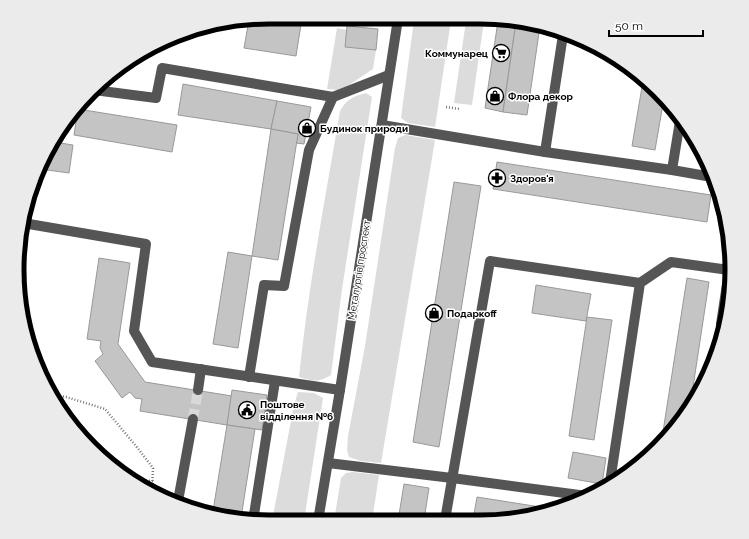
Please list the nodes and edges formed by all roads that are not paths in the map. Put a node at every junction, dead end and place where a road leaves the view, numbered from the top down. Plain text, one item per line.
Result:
1 (397, 24) edge
2 (562, 39) edge
3 (389, 75) junction
4 (101, 91) edge
5 (333, 97) junction
6 (382, 125) junction
7 (679, 127) edge
8 (544, 152) junction
9 (672, 170) junction
10 (706, 176) edge
11 (29, 224) edge
12 (725, 270) edge
13 (640, 283) junction
14 (201, 369) junction
15 (249, 377) junction
16 (274, 381) junction
17 (198, 390) tunnel mouth
18 (340, 390) junction
19 (193, 419) tunnel mouth
20 (328, 463) junction
21 (611, 477) edge
22 (452, 478) junction
23 (576, 495) edge
24 (179, 497) edge
25 (254, 514) edge
26 (319, 515) edge
27 (446, 515) edge

1 - 3 street, Металургів проспект
2 - 8 street
3 - 5 street
3 - 6 street, Металургів проспект
4 - 5 street
5 - 15 street
6 - 8 street
6 - 18 street, Металургів проспект
7 - 9 street
8 - 9 street
9 - 10 street
11 - 14 street
12 - 13 street
13 - 21 street
13 - 22 street
14 - 15 street
14 - 17 street
15 - 16 street
16 - 18 street
16 - 25 street
18 - 20 street, Металургів проспект
19 - 24 street
20 - 22 street
20 - 26 street, Металургів проспект
22 - 23 street
22 - 27 street

